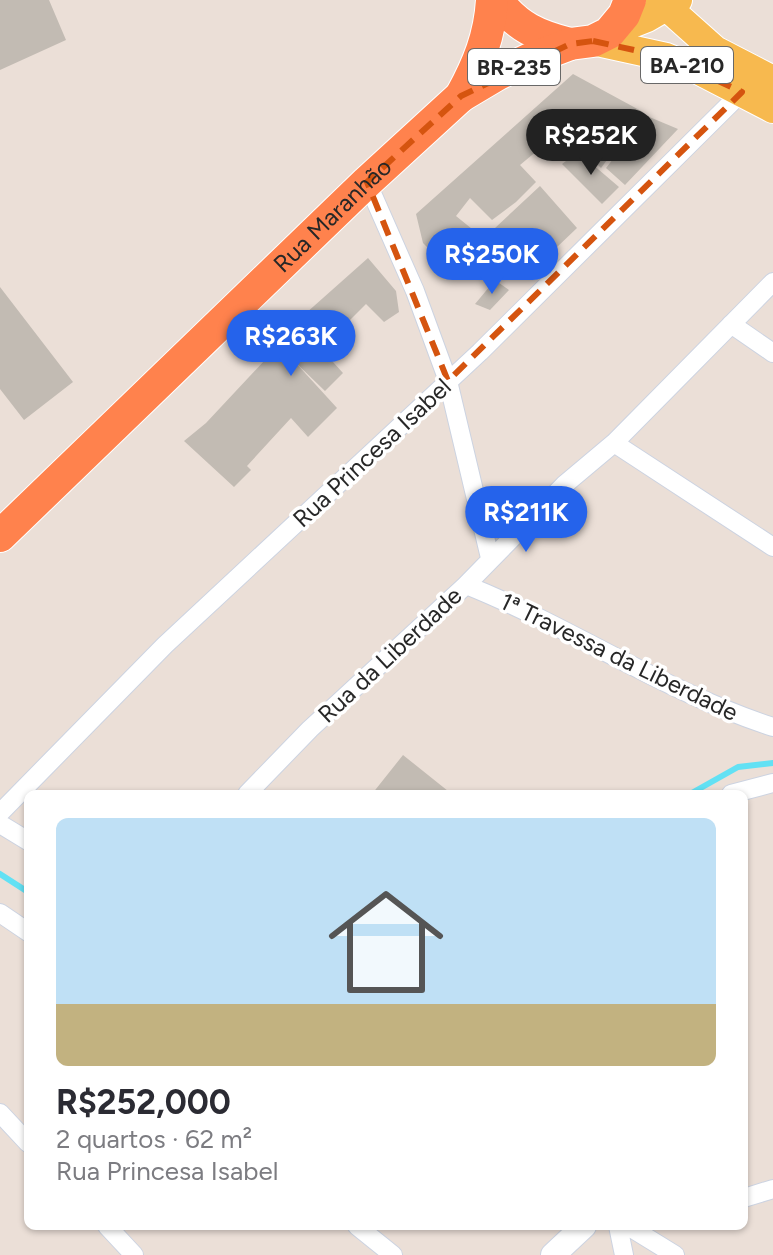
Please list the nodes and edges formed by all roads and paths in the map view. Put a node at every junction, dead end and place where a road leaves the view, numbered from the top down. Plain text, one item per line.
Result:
1 (494, 0) edge
2 (630, 0) edge
3 (668, 2) edge
4 (591, 40) junction
5 (773, 80) edge
6 (742, 92) junction
7 (461, 96) junction
8 (773, 109) edge
9 (367, 182) junction
10 (773, 282) edge
11 (731, 324) junction
12 (773, 353) edge
13 (448, 381) junction
14 (614, 443) junction
15 (0, 536) edge
16 (773, 547) edge
17 (490, 558) junction
18 (466, 585) junction
19 (773, 727) edge
20 (773, 783) edge
21 (251, 790) edge
22 (746, 790) edge
23 (0, 813) edge
24 (0, 824) edge
25 (24, 839) edge
26 (0, 913) edge
27 (24, 929) edge
28 (0, 1113) edge
29 (24, 1139) edge
30 (773, 1189) edge
31 (748, 1197) edge
32 (111, 1230) edge
33 (362, 1230) edge
34 (580, 1230) edge
35 (629, 1230) edge
36 (635, 1230) edge
37 (134, 1255) edge
38 (393, 1255) edge
39 (553, 1255) edge
40 (624, 1255) edge
41 (675, 1255) edge

1 - 4 highway, BA-210
1 - 7 highway, BR-235
2 - 4 highway, BA-210
3 - 4 main road, BR-235
3 - 5 main road, BA-210
4 - 6 main road, BA-210
4 - 7 highway, BR-235
6 - 8 main road, BA-210
6 - 13 street, Rua Princesa Isabel
7 - 9 highway, Rua Maranhão / BR-235
9 - 13 street
9 - 15 highway, Rua Maranhão / BR-235
10 - 11 street, Rua da Liberdade
11 - 12 street
11 - 14 street, Rua da Liberdade
13 - 17 street
13 - 23 street, Rua Princesa Isabel
14 - 16 street
14 - 17 street, Rua da Liberdade
17 - 18 street, Rua da Liberdade
18 - 19 street, 1ª Travessa da Liberdade
18 - 21 street, Rua da Liberdade
20 - 22 street
24 - 25 street
26 - 27 street
28 - 29 street
30 - 31 street
32 - 37 street
33 - 38 street
34 - 39 street
35 - 40 street
36 - 41 street

